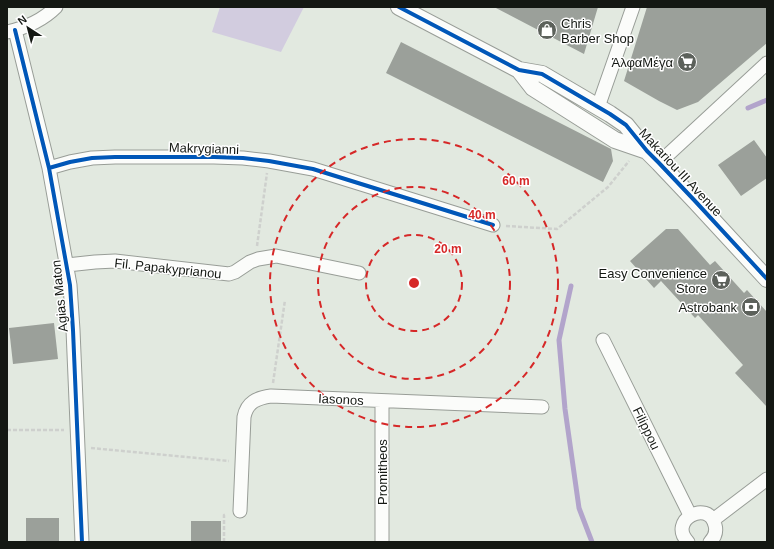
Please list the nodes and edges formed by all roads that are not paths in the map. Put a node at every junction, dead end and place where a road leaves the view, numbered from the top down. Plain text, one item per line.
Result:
1 (56, 7) edge
2 (399, 7) edge
3 (633, 7) edge
4 (11, 31) edge
5 (767, 64) edge
6 (519, 70) junction
7 (598, 107) junction
8 (643, 150) junction
9 (659, 163) junction
10 (50, 168) junction
11 (493, 225) road end
12 (67, 266) junction
13 (358, 273) dead end
14 (767, 279) edge
15 (603, 340) dead end
16 (382, 401) junction
17 (542, 407) dead end
18 (767, 479) edge
19 (240, 511) road end
20 (690, 516) junction
21 (713, 520) junction
22 (683, 541) edge
23 (82, 542) edge
24 (382, 542) edge
25 (710, 542) edge

1 - 4 street
2 - 6 street, Makariou III Avenue
3 - 7 street
4 - 10 street, Agias Maton
5 - 9 street
6 - 7 street, Makariou III Avenue
6 - 8 street, Makariou III Avenue
7 - 8 street, Makariou III Avenue
8 - 9 street, Makariou III Avenue
9 - 14 street, Makariou III Avenue
10 - 11 street, Makrygianni
10 - 12 street, Agias Maton
12 - 13 street, Fil. Papakyprianou
12 - 23 street, Agias Maton
15 - 20 street, Filippou
16 - 17 street, Iasonos
16 - 19 street, Iasonos
16 - 24 street, Promitheos
18 - 21 street
20 - 21 street
20 - 22 street
21 - 25 street

